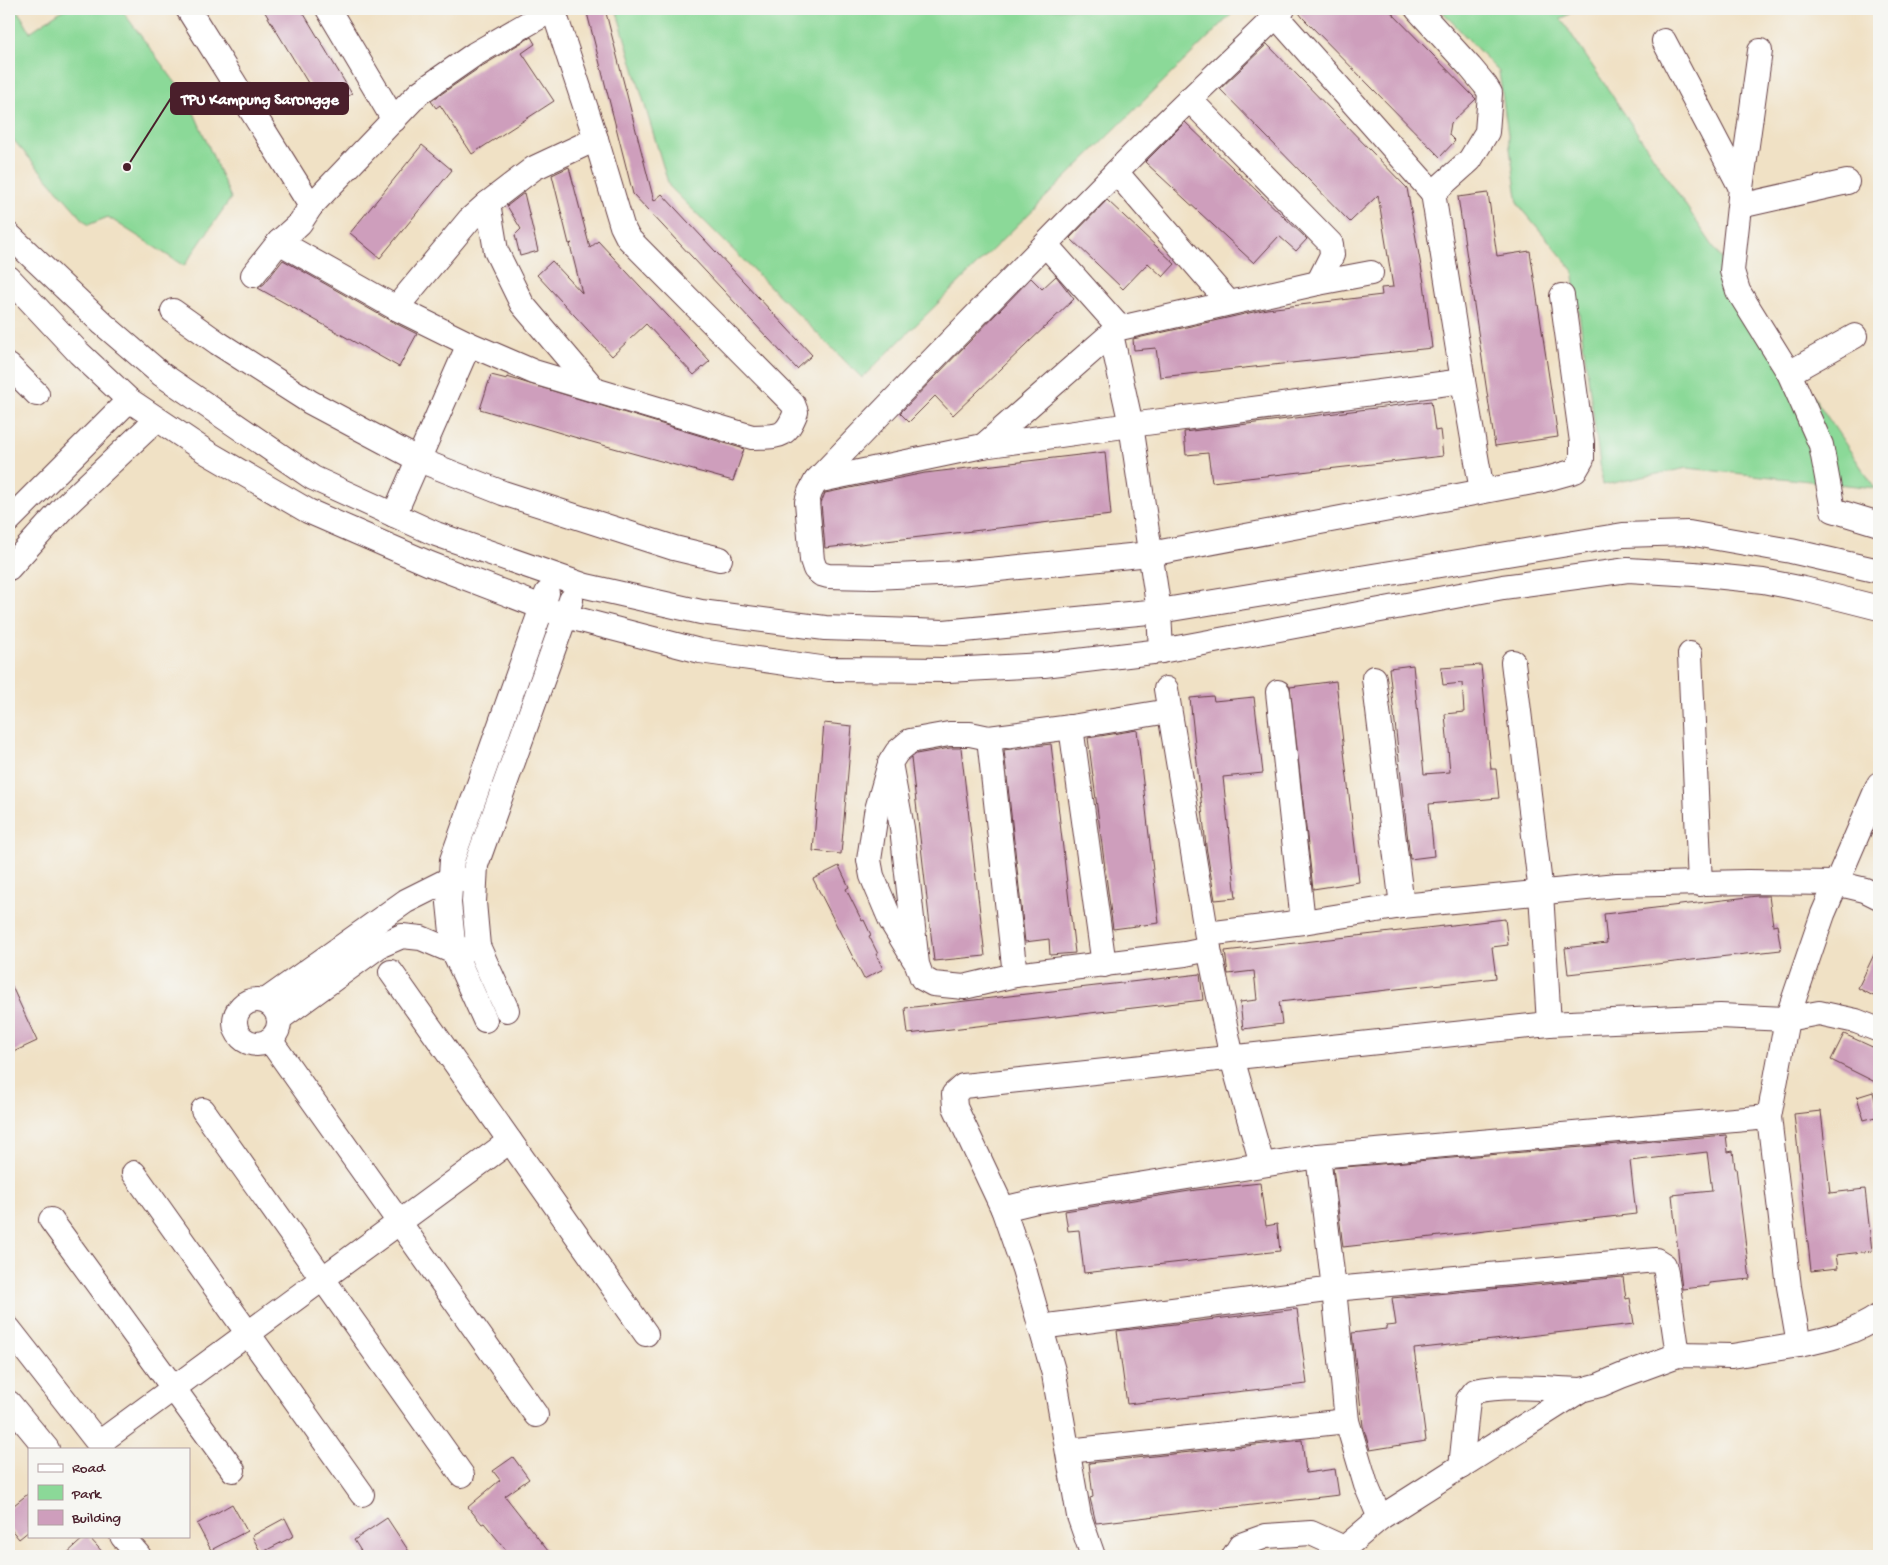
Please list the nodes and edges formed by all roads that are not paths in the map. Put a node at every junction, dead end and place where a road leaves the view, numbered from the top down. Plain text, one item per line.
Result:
1 (188, 9) edge
2 (328, 9) edge
3 (553, 9) edge
4 (1417, 9) edge
5 (1279, 12) edge
6 (1664, 41) dead end
7 (1760, 51) dead end
8 (1189, 99) junction
9 (394, 120) junction
10 (596, 139) junction
11 (1116, 172) junction
12 (1847, 182) dead end
13 (1433, 193) junction
14 (1740, 197) junction
15 (488, 203) junction
16 (311, 206) junction
17 (9, 235) edge
18 (279, 242) junction
19 (1046, 245) junction
20 (1371, 273) dead end
21 (253, 276) dead end
22 (9, 278) edge
23 (1318, 283) junction
24 (1562, 296) dead end
25 (1229, 303) junction
26 (396, 308) junction
27 (172, 311) dead end
28 (103, 324) junction
29 (1116, 331) junction
30 (1855, 336) dead end
31 (469, 344) junction
32 (79, 353) junction
33 (9, 366) edge
34 (1789, 373) junction
35 (1463, 381) junction
36 (594, 390) junction
37 (37, 394) dead end
38 (129, 400) junction
39 (156, 420) junction
40 (1131, 425) junction
41 (984, 446) junction
42 (419, 460) junction
43 (816, 481) junction
44 (1482, 491) junction
45 (394, 515) junction
46 (11, 518) edge
47 (1879, 524) edge
48 (35, 538) junction
49 (1150, 554) junction
50 (720, 559) dead end
51 (9, 568) edge
52 (1879, 571) edge
53 (553, 575) junction
54 (577, 583) junction
55 (542, 607) junction
56 (1879, 608) edge
57 (1159, 611) junction
58 (565, 616) junction
59 (1161, 651) junction
60 (1690, 654) dead end
61 (1514, 662) dead end
62 (1374, 678) dead end
63 (1278, 692) dead end
64 (1071, 727) junction
65 (989, 738) junction
66 (890, 763) junction
67 (1879, 784) edge
68 (450, 878) junction
69 (475, 881) junction
70 (1836, 882) junction
71 (1700, 884) junction
72 (1541, 893) junction
73 (1879, 897) edge
74 (1402, 906) junction
75 (1303, 922) junction
76 (1208, 942) junction
77 (478, 946) junction
78 (454, 952) junction
79 (917, 964) junction
80 (1104, 965) junction
81 (391, 972) dead end
82 (1014, 975) junction
83 (507, 1010) dead end
84 (1786, 1019) junction
85 (272, 1020) junction
86 (485, 1020) dead end
87 (1549, 1024) junction
88 (1879, 1030) edge
89 (1232, 1058) junction
90 (203, 1110) dead end
91 (1769, 1117) junction
92 (510, 1141) junction
93 (1318, 1156) junction
94 (1262, 1164) junction
95 (134, 1173) dead end
96 (1003, 1209) junction
97 (51, 1220) dead end
98 (400, 1222) junction
99 (322, 1279) junction
100 (1334, 1289) junction
101 (1879, 1316) edge
102 (1040, 1326) junction
103 (9, 1329) edge
104 (248, 1334) junction
105 (646, 1334) dead end
106 (1800, 1344) junction
107 (1678, 1355) junction
108 (174, 1388) junction
109 (1581, 1390) junction
110 (9, 1403) edge
111 (536, 1415) dead end
112 (1347, 1421) junction
113 (101, 1446) edge
114 (47, 1448) edge
115 (1068, 1451) junction
116 (1461, 1467) junction
117 (233, 1470) dead end
118 (462, 1475) dead end
119 (362, 1494) dead end
120 (1380, 1518) junction
121 (124, 1538) edge
122 (1339, 1552) edge
123 (139, 1556) edge
124 (1093, 1556) edge
125 (1234, 1556) edge

1 - 16 street
2 - 9 street
3 - 9 street
3 - 10 street
4 - 13 street
5 - 8 street
5 - 13 street
6 - 14 street
7 - 14 street
8 - 11 street
8 - 23 street
9 - 16 street
10 - 15 street
10 - 36 street
11 - 19 street
11 - 25 street
12 - 14 street
13 - 35 street
14 - 34 street
15 - 26 street
15 - 36 street
16 - 18 street
17 - 28 street
18 - 21 street
18 - 26 street
19 - 29 street
19 - 43 street
20 - 23 street
22 - 32 street
23 - 25 street
24 - 44 street
25 - 29 street
26 - 31 street
27 - 42 street
28 - 32 street
28 - 45 street
29 - 40 street
29 - 41 street
30 - 34 street
31 - 36 street
31 - 42 street
32 - 38 street
33 - 37 street
34 - 47 street
35 - 40 street
35 - 44 street
38 - 39 street
38 - 46 street
39 - 48 street
39 - 55 street
40 - 41 street
40 - 49 street
41 - 43 street
42 - 45 street
42 - 50 street
43 - 49 street
44 - 49 street
45 - 53 street
46 - 48 street
48 - 51 street
49 - 57 street
52 - 57 street
53 - 54 street
53 - 55 street
54 - 57 street
54 - 58 street
55 - 58 street
55 - 68 street
56 - 59 street
57 - 59 street
58 - 59 street
58 - 69 street
60 - 71 street
61 - 72 street
62 - 74 street
63 - 75 street
64 - 65 street
64 - 76 street
64 - 80 street
65 - 66 street
65 - 82 street
66 - 79 street
66 - 79 street
67 - 70 street
68 - 69 street
68 - 78 street
68 - 85 street
69 - 77 street
70 - 71 street
70 - 73 street
70 - 84 street
71 - 72 street
72 - 74 street
72 - 87 street
74 - 75 street
75 - 76 street
76 - 80 street
76 - 89 street
77 - 78 street
77 - 83 street
78 - 85 street
78 - 86 street
79 - 82 street
80 - 82 street
81 - 92 street
84 - 87 street
84 - 88 street
84 - 91 street
85 - 98 street
87 - 89 street
89 - 94 street
89 - 96 street
90 - 99 street
91 - 93 street
91 - 106 street
92 - 98 street
92 - 105 street
93 - 94 street
93 - 100 street
94 - 96 street
95 - 104 street
96 - 102 street
97 - 108 street
98 - 99 street
98 - 111 street
99 - 104 street
99 - 118 street
100 - 102 street
100 - 107 street
100 - 112 street
101 - 106 street
102 - 115 street
103 - 113 street
104 - 108 street
104 - 119 street
106 - 107 street
107 - 109 street
108 - 113 street
108 - 117 street
109 - 116 street
109 - 116 street
110 - 114 street
112 - 115 street
112 - 120 street
115 - 124 street
116 - 120 street
120 - 122 street
121 - 123 street
122 - 125 street

